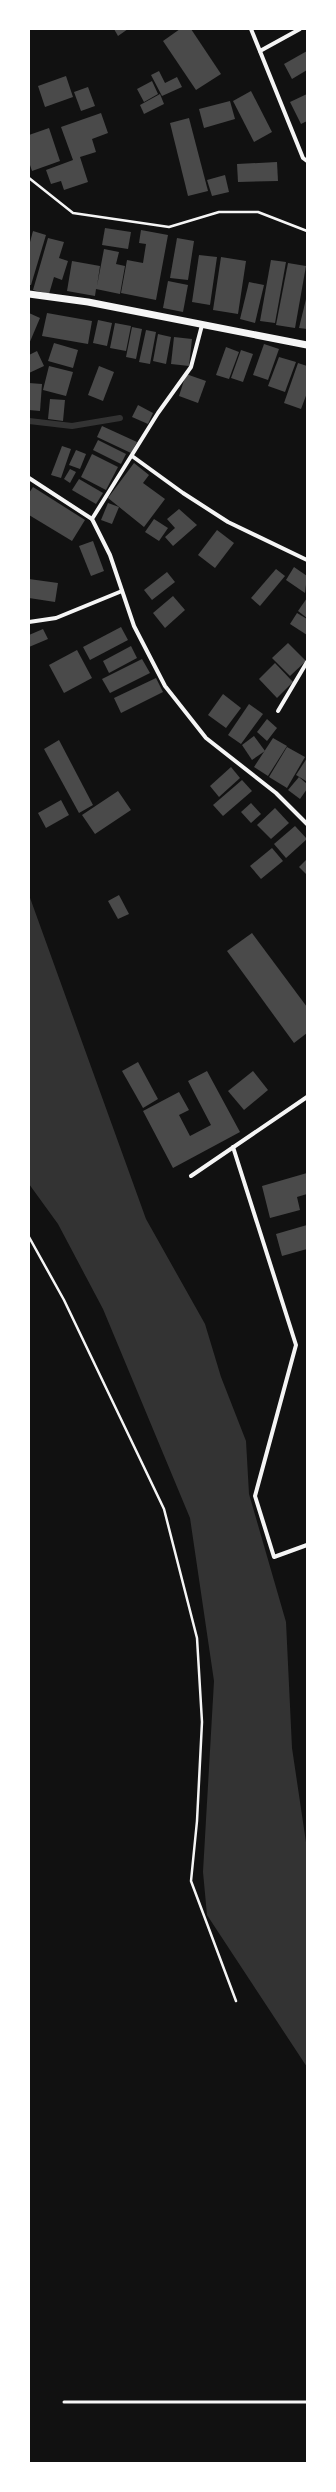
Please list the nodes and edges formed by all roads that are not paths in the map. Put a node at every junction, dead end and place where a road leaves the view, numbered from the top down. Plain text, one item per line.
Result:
1 (251, 29) edge
2 (300, 29) edge
3 (260, 51) junction
4 (305, 157) edge
5 (307, 161) edge
6 (29, 294) edge
7 (202, 325) junction
8 (307, 345) edge
9 (132, 456) junction
10 (29, 478) edge
11 (92, 519) junction
12 (307, 560) edge
13 (122, 591) junction
14 (29, 622) edge
15 (307, 662) edge
16 (278, 711) dead end
17 (307, 824) edge
18 (307, 1097) edge
19 (233, 1148) junction
20 (191, 1176) dead end
21 (307, 1545) edge
22 (64, 2402) dead end
23 (307, 2402) edge

1 - 3 street
2 - 3 street
3 - 4 street
4 - 5 street
6 - 7 street
7 - 8 street
7 - 9 street
9 - 11 street
9 - 12 street
10 - 11 street
11 - 13 street
13 - 14 street
13 - 17 street
15 - 16 street
18 - 19 street
19 - 20 street
19 - 21 street
22 - 23 lane

